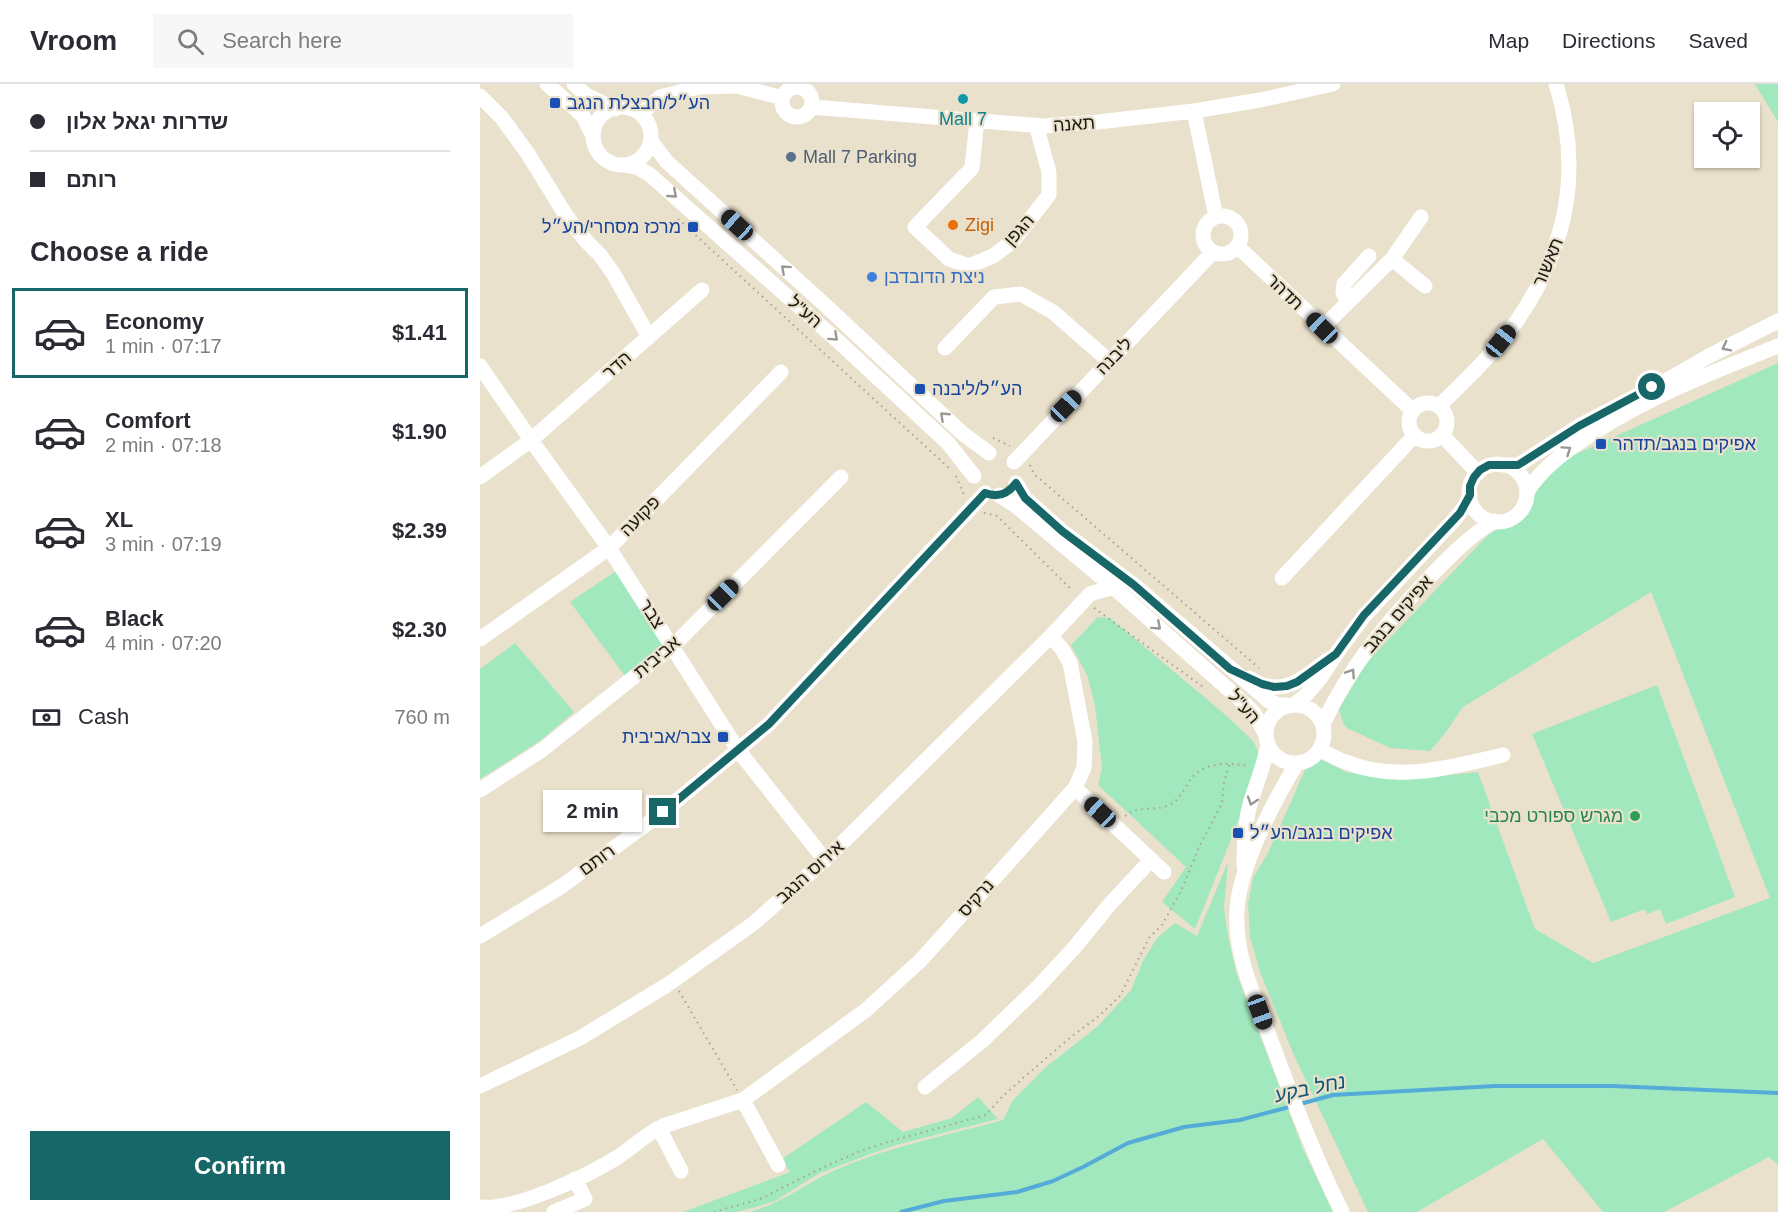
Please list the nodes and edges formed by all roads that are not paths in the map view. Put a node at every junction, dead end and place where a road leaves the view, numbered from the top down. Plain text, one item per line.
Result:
1 (547, 84) edge
2 (574, 84) edge
3 (1333, 84) edge
4 (1556, 84) edge
5 (480, 96) edge
6 (615, 109) junction
7 (1194, 111) junction
8 (641, 114) junction
9 (977, 120) junction
10 (1036, 125) junction
11 (591, 139) junction
12 (651, 141) junction
13 (621, 168) junction
14 (1216, 217) junction
15 (1421, 217) dead end
16 (1237, 246) junction
17 (1213, 252) junction
18 (1369, 256) dead end
19 (1392, 259) junction
20 (1425, 286) dead end
21 (702, 290) dead end
22 (1348, 302) junction
23 (1778, 321) edge
24 (1322, 328) junction
25 (649, 337) junction
26 (1778, 346) edge
27 (945, 348) dead end
28 (1109, 361) junction
29 (480, 366) edge
30 (781, 372) dead end
31 (1439, 406) junction
32 (1413, 411) junction
33 (1415, 435) junction
34 (1442, 435) junction
35 (531, 440) junction
36 (989, 453) junction
37 (1019, 457) junction
38 (1501, 465) junction
39 (1478, 472) junction
40 (974, 476) junction
41 (480, 477) edge
42 (841, 477) dead end
43 (1016, 483) junction
44 (1527, 492) junction
45 (992, 494) junction
46 (1470, 495) junction
47 (1494, 521) junction
48 (609, 548) junction
49 (1093, 570) junction
50 (1282, 578) dead end
51 (1113, 587) junction
52 (1087, 597) junction
53 (1051, 636) junction
54 (480, 639) edge
55 (673, 646) junction
56 (1336, 654) junction
57 (1230, 669) junction
58 (1290, 705) junction
59 (1323, 724) junction
60 (1267, 740) junction
61 (738, 750) junction
62 (1320, 750) junction
63 (1503, 754) dead end
64 (1297, 763) junction
65 (1075, 789) junction
66 (480, 790) edge
67 (825, 860) junction
68 (1151, 860) junction
69 (1164, 872) dead end
70 (1244, 876) junction
71 (480, 936) edge
72 (480, 1086) edge
73 (925, 1087) dead end
74 (742, 1100) junction
75 (659, 1128) junction
76 (778, 1165) dead end
77 (681, 1171) dead end
78 (574, 1179) junction
79 (480, 1207) edge
80 (554, 1212) edge
81 (1342, 1212) edge

1 - 11 street
2 - 6 street
3 - 7 street, תאנה
4 - 31 street, תאשור
5 - 25 street
6 - 8 street
6 - 11 street
7 - 10 street, תאנה
7 - 14 street
8 - 9 street, תאנה
8 - 12 street
9 - 10 street, תאנה
9 - 10 street, הגפן
11 - 13 street
12 - 13 street
36 -> 12 street, הע"ל
13 -> 40 street, הע"ל
14 - 16 street
14 - 17 street
15 - 19 street
16 - 17 street
16 - 24 street, תדהר
17 - 28 street, ליבנה
18 - 22 street
19 - 20 street
19 - 22 street
21 - 25 street, הדר
22 - 24 street
23 -> 38 street
24 - 32 street, תדהר
25 - 35 street, הדר
44 -> 26 street
27 - 28 street
28 - 37 street, ליבנה
29 - 35 street, צבר
30 - 48 street, פקועה
31 - 32 street
31 - 34 street
32 - 33 street
33 - 34 street
33 - 50 street
34 - 39 street
35 - 41 street, הדר
35 - 48 street, צבר
36 - 37 street
36 - 40 street
37 - 43 street
38 - 39 street
38 - 44 street
39 - 46 street
40 - 45 street
42 - 55 street, אביבית
43 - 45 street
43 - 57 street, הע"ל
44 - 47 street
45 - 49 street, הע"ל
45 - 61 street, רותם
46 - 47 street
46 - 56 street, אפיקים בנגב
59 -> 47 street, אפיקים בנגב
48 - 54 street, פקועה
48 - 55 street, צבר
49 - 51 street, הע"ל
49 - 52 street
51 - 52 street
51 -> 60 street, הע"ל
52 - 53 street, אירוס הנגב
53 - 65 street, נרקיס
53 - 67 street, אירוס הנגב
55 - 61 street, צבר
55 - 66 street, אביבית
56 - 57 street
56 - 58 street, אפיקים בנגב
57 - 58 street, הע"ל
58 - 59 street
58 - 60 street
59 - 62 street
60 - 64 street
60 -> 70 street
61 - 67 street, צבר
61 - 71 street, רותם
62 - 63 street
62 - 64 street
64 - 70 street
65 - 68 street
65 - 74 street, נרקיס
67 - 72 street, אירוס הנגב
68 - 69 street
68 - 73 street
70 - 81 street
74 - 75 street, נרקיס
74 - 76 street
75 - 77 street
75 - 78 street, נרקיס
78 - 79 street, נרקיס
78 - 80 street

